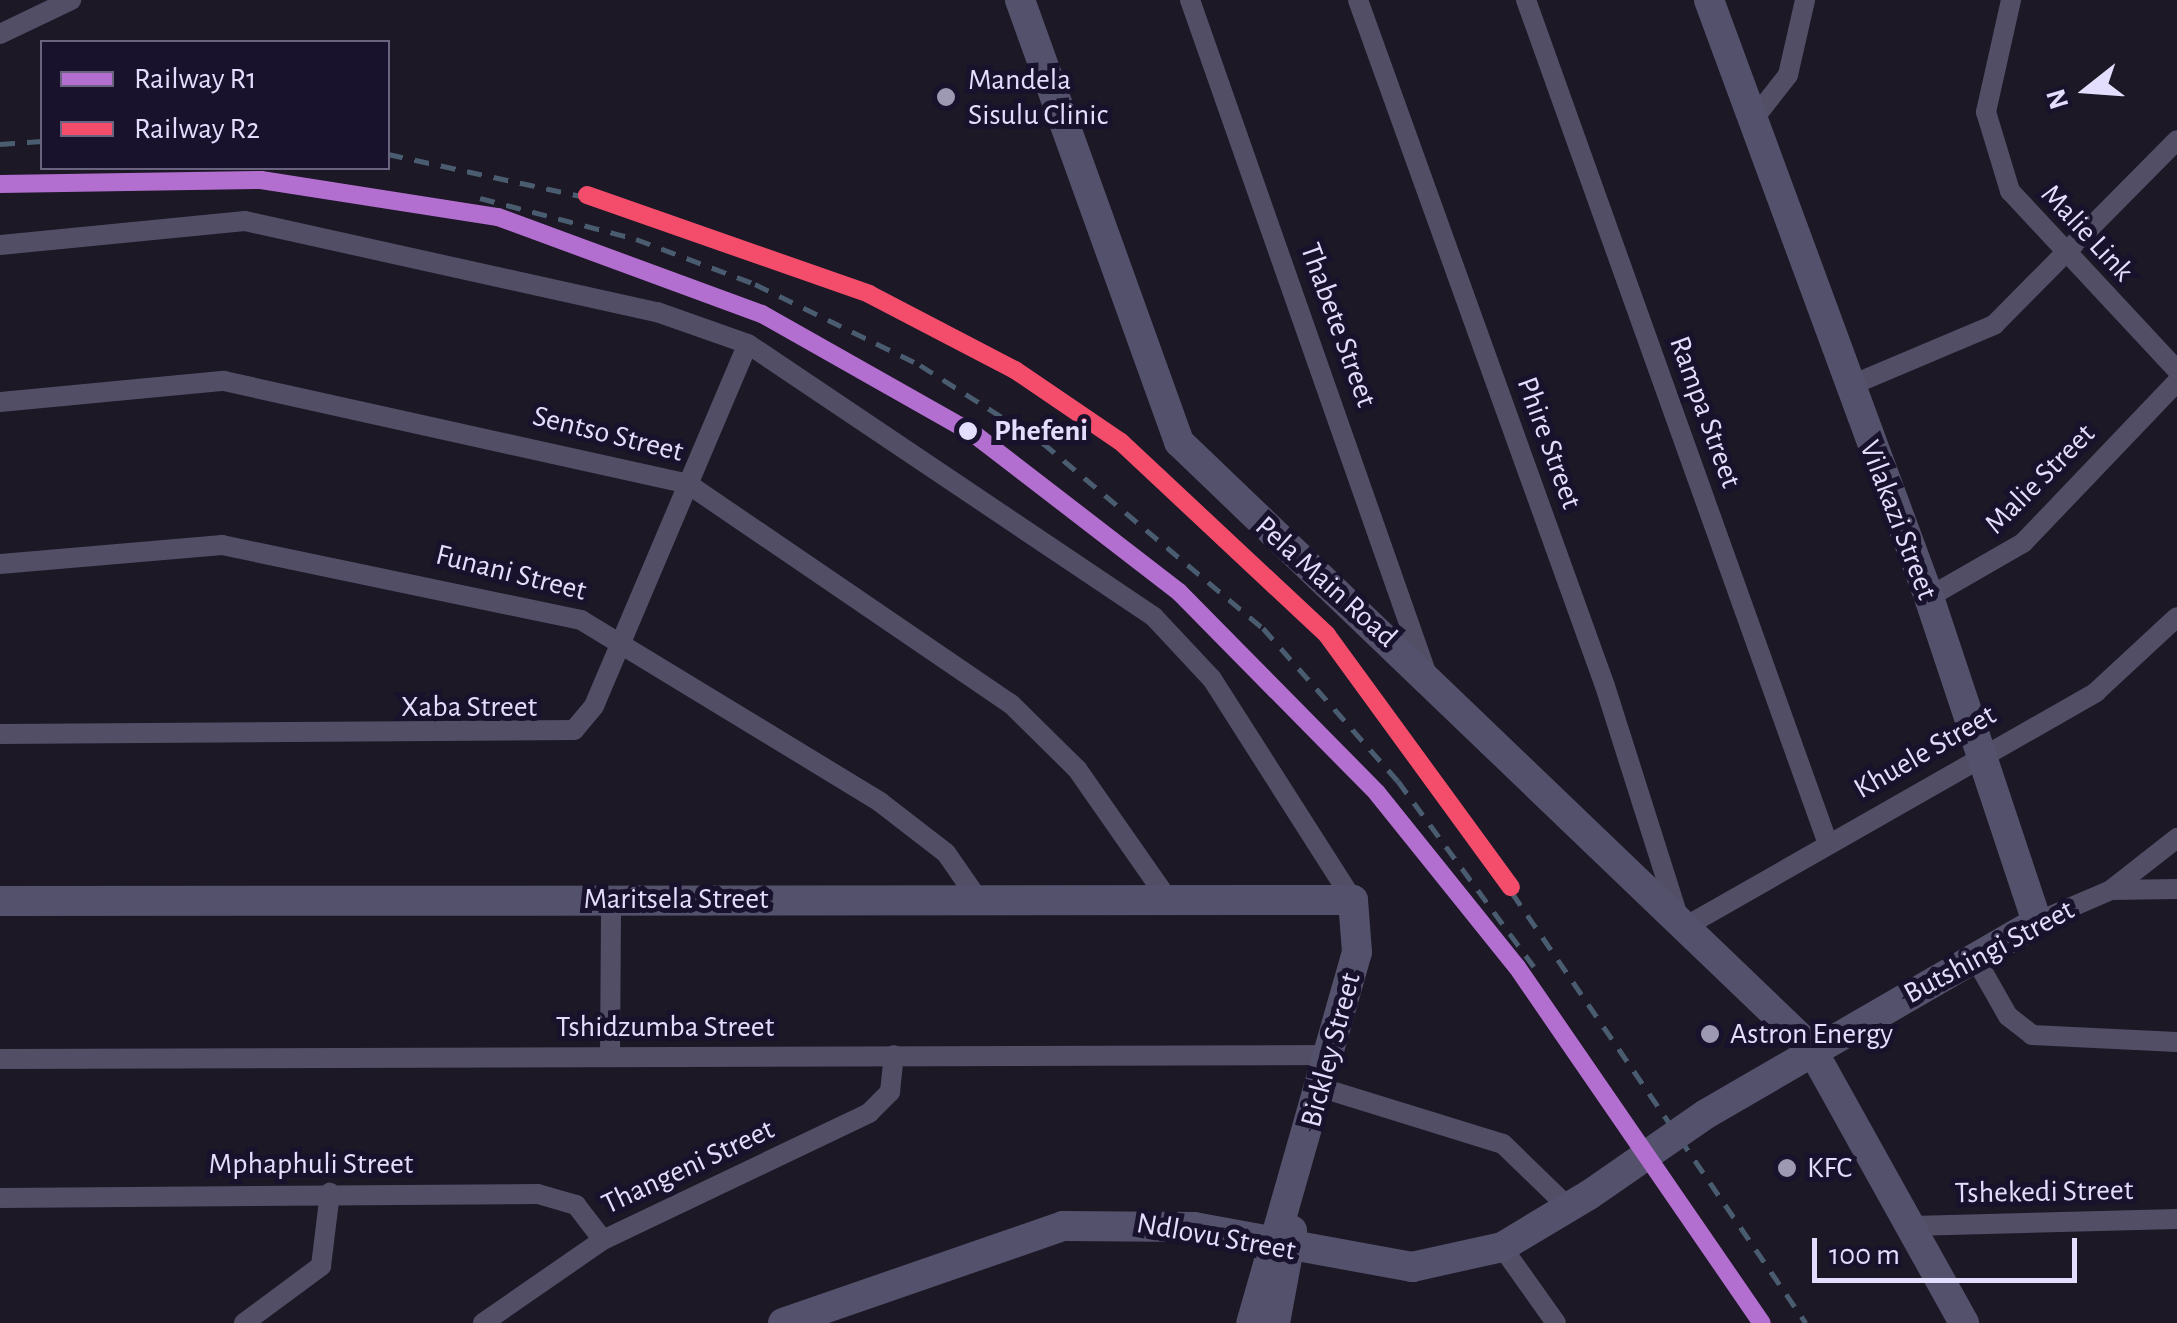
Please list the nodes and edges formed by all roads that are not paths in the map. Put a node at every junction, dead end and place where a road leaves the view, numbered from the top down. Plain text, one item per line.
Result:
1 (71, 0) edge
2 (1020, 0) edge
3 (1190, 0) edge
4 (1358, 0) edge
5 (1526, 0) edge
6 (1709, 0) edge
7 (1806, 0) edge
8 (2011, 0) edge
9 (0, 34) edge
10 (1752, 121) junction
11 (2177, 140) edge
12 (0, 245) edge
13 (2062, 254) junction
14 (748, 344) junction
15 (2177, 370) edge
16 (2177, 382) edge
17 (1848, 387) junction
18 (0, 402) edge
19 (688, 484) junction
20 (0, 564) edge
21 (1929, 597) junction
22 (2177, 618) edge
23 (622, 638) junction
24 (1426, 672) junction
25 (0, 734) edge
26 (1977, 753) junction
27 (2177, 838) edge
28 (1828, 844) junction
29 (2111, 890) junction
30 (2177, 890) edge
31 (611, 898) junction
32 (1166, 898) junction
33 (0, 900) edge
34 (978, 900) junction
35 (1353, 900) junction
36 (1683, 917) junction
37 (2036, 922) junction
38 (1975, 958) junction
39 (2177, 1042) edge
40 (1811, 1048) junction
41 (894, 1055) junction
42 (1330, 1055) junction
43 (610, 1056) junction
44 (0, 1059) edge
45 (1322, 1088) junction
46 (1706, 1114) joint
47 (330, 1193) junction
48 (0, 1198) edge
49 (1579, 1201) junction
50 (2177, 1219) edge
51 (1912, 1226) junction
52 (603, 1240) junction
53 (1282, 1246) junction
54 (1502, 1247) junction
55 (244, 1323) edge
56 (483, 1323) edge
57 (783, 1323) edge
58 (1251, 1323) edge
59 (1274, 1323) edge
60 (1556, 1323) edge
61 (1964, 1323) edge

1 - 9 street
2 - 24 street, Pela Main Road
3 - 24 street, Thabete Street
4 - 36 street, Phire Street
5 - 28 street, Rampa Street
6 - 10 street, Vilakazi Street
7 - 10 street
8 - 13 street, Malie Link
10 - 17 street, Vilakazi Street
11 - 13 street
12 - 14 street
13 - 15 street, Malie Link
13 - 17 street
14 - 19 street, Xaba Street
14 - 35 street
16 - 21 street, Malie Street
17 - 21 street, Vilakazi Street
18 - 19 street, Sentso Street
19 - 23 street, Xaba Street
19 - 32 street, Sentso Street
20 - 23 street, Funani Street
21 - 26 street, Vilakazi Street
22 - 26 street, Khuele Street
23 - 25 street, Xaba Street
23 - 34 street, Funani Street
24 - 36 street, Pela Main Road
26 - 28 street, Khuele Street
26 - 37 street, Vilakazi Street
27 - 29 street
28 - 36 street, Khuele Street
29 - 30 street, Butshingi Street
29 - 37 street, Butshingi Street
31 - 33 street, Maritsela Street
31 - 34 street, Maritsela Street
31 - 43 street
32 - 34 street, Maritsela Street
32 - 35 street, Maritsela Street
35 - 42 street, Bickley Street
36 - 40 street, Pela Main Road
37 - 38 street, Butshingi Street
38 - 39 street
38 - 40 street, Butshingi Street
40 - 46 street, Butshingi Street
40 - 51 street, Pela Main Road
41 - 42 street, Tshidzumba Street
41 - 43 street, Tshidzumba Street
41 - 52 street, Thangeni Street
42 - 45 street, Bickley Street
43 - 44 street, Tshidzumba Street
45 - 49 street
45 - 53 street, Bickley Street
46 - 49 street, Ndlovu Street, bridge
47 - 48 street, Mphaphuli Street
47 - 52 street, Mphaphuli Street
47 - 55 street
49 - 54 street, Ndlovu Street
50 - 51 street, Tshekedi Street
51 - 61 street, Pela Main Road
52 - 56 street, Thangeni Street
53 - 54 street, Ndlovu Street
53 - 57 street, Ndlovu Street
53 - 58 street, Bickley Street
53 - 59 street, Bickley Street
54 - 60 street

